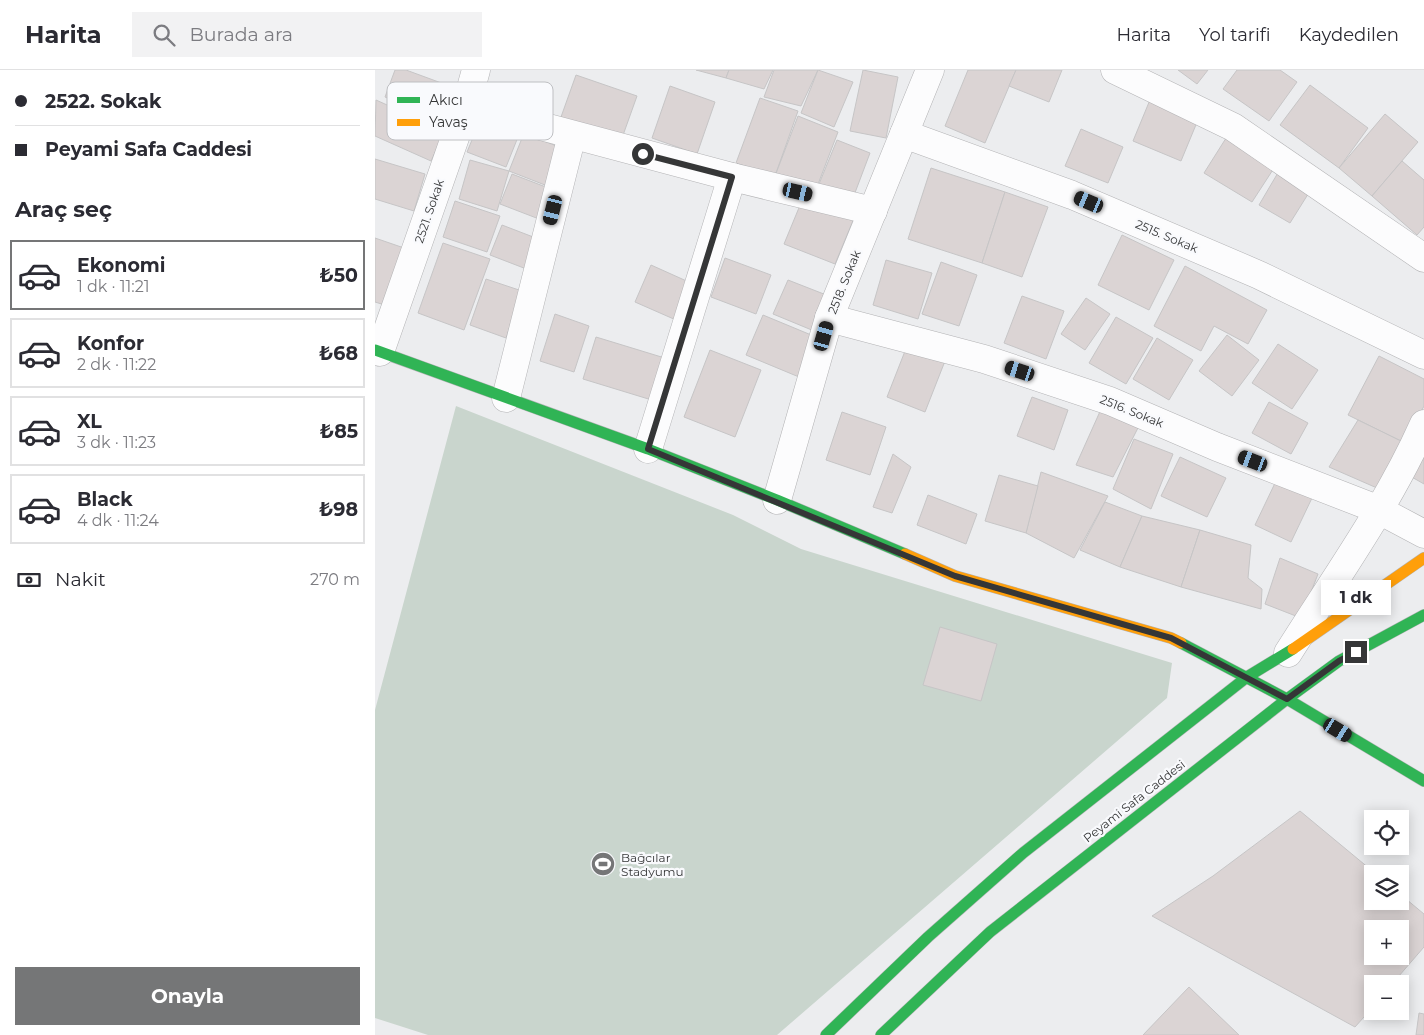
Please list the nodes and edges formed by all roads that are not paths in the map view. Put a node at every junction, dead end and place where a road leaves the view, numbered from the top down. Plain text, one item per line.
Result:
1 (929, 70) edge
2 (1115, 70) edge
3 (553, 130) edge
4 (904, 134) junction
5 (572, 135) junction
6 (454, 140) edge
7 (732, 177) junction
8 (873, 211) junction
9 (1424, 258) edge
10 (829, 318) junction
11 (378, 351) edge
12 (1424, 355) edge
13 (506, 398) junction
14 (1424, 424) edge
15 (648, 449) junction
16 (777, 500) junction
17 (1377, 509) junction
18 (1424, 534) edge
19 (1424, 558) edge
20 (1424, 614) edge
21 (1288, 653) junction
22 (1247, 677) junction
23 (1287, 699) junction
24 (1424, 781) edge
25 (826, 1035) edge
26 (881, 1035) edge

1 - 4 street, 2518. Sokak
2 - 9 street
3 - 5 street
4 - 8 street, 2518. Sokak
4 - 12 street, 2515. Sokak
5 - 7 street
5 - 13 street
6 - 11 street, 2521. Sokak
7 - 8 street
7 - 15 street
8 - 10 street, 2518. Sokak
10 - 16 street, 2518. Sokak
10 - 17 street, 2516. Sokak
11 - 13 main road
13 - 15 main road
14 - 17 street
15 - 16 main road
16 - 22 main road
17 - 18 street, 2516. Sokak
17 - 21 street
19 - 21 main road
20 - 23 main road, Peyami Safa Caddesi
21 - 22 main road
22 - 23 main road
22 - 25 main road
23 - 24 main road
23 - 26 main road, Peyami Safa Caddesi

